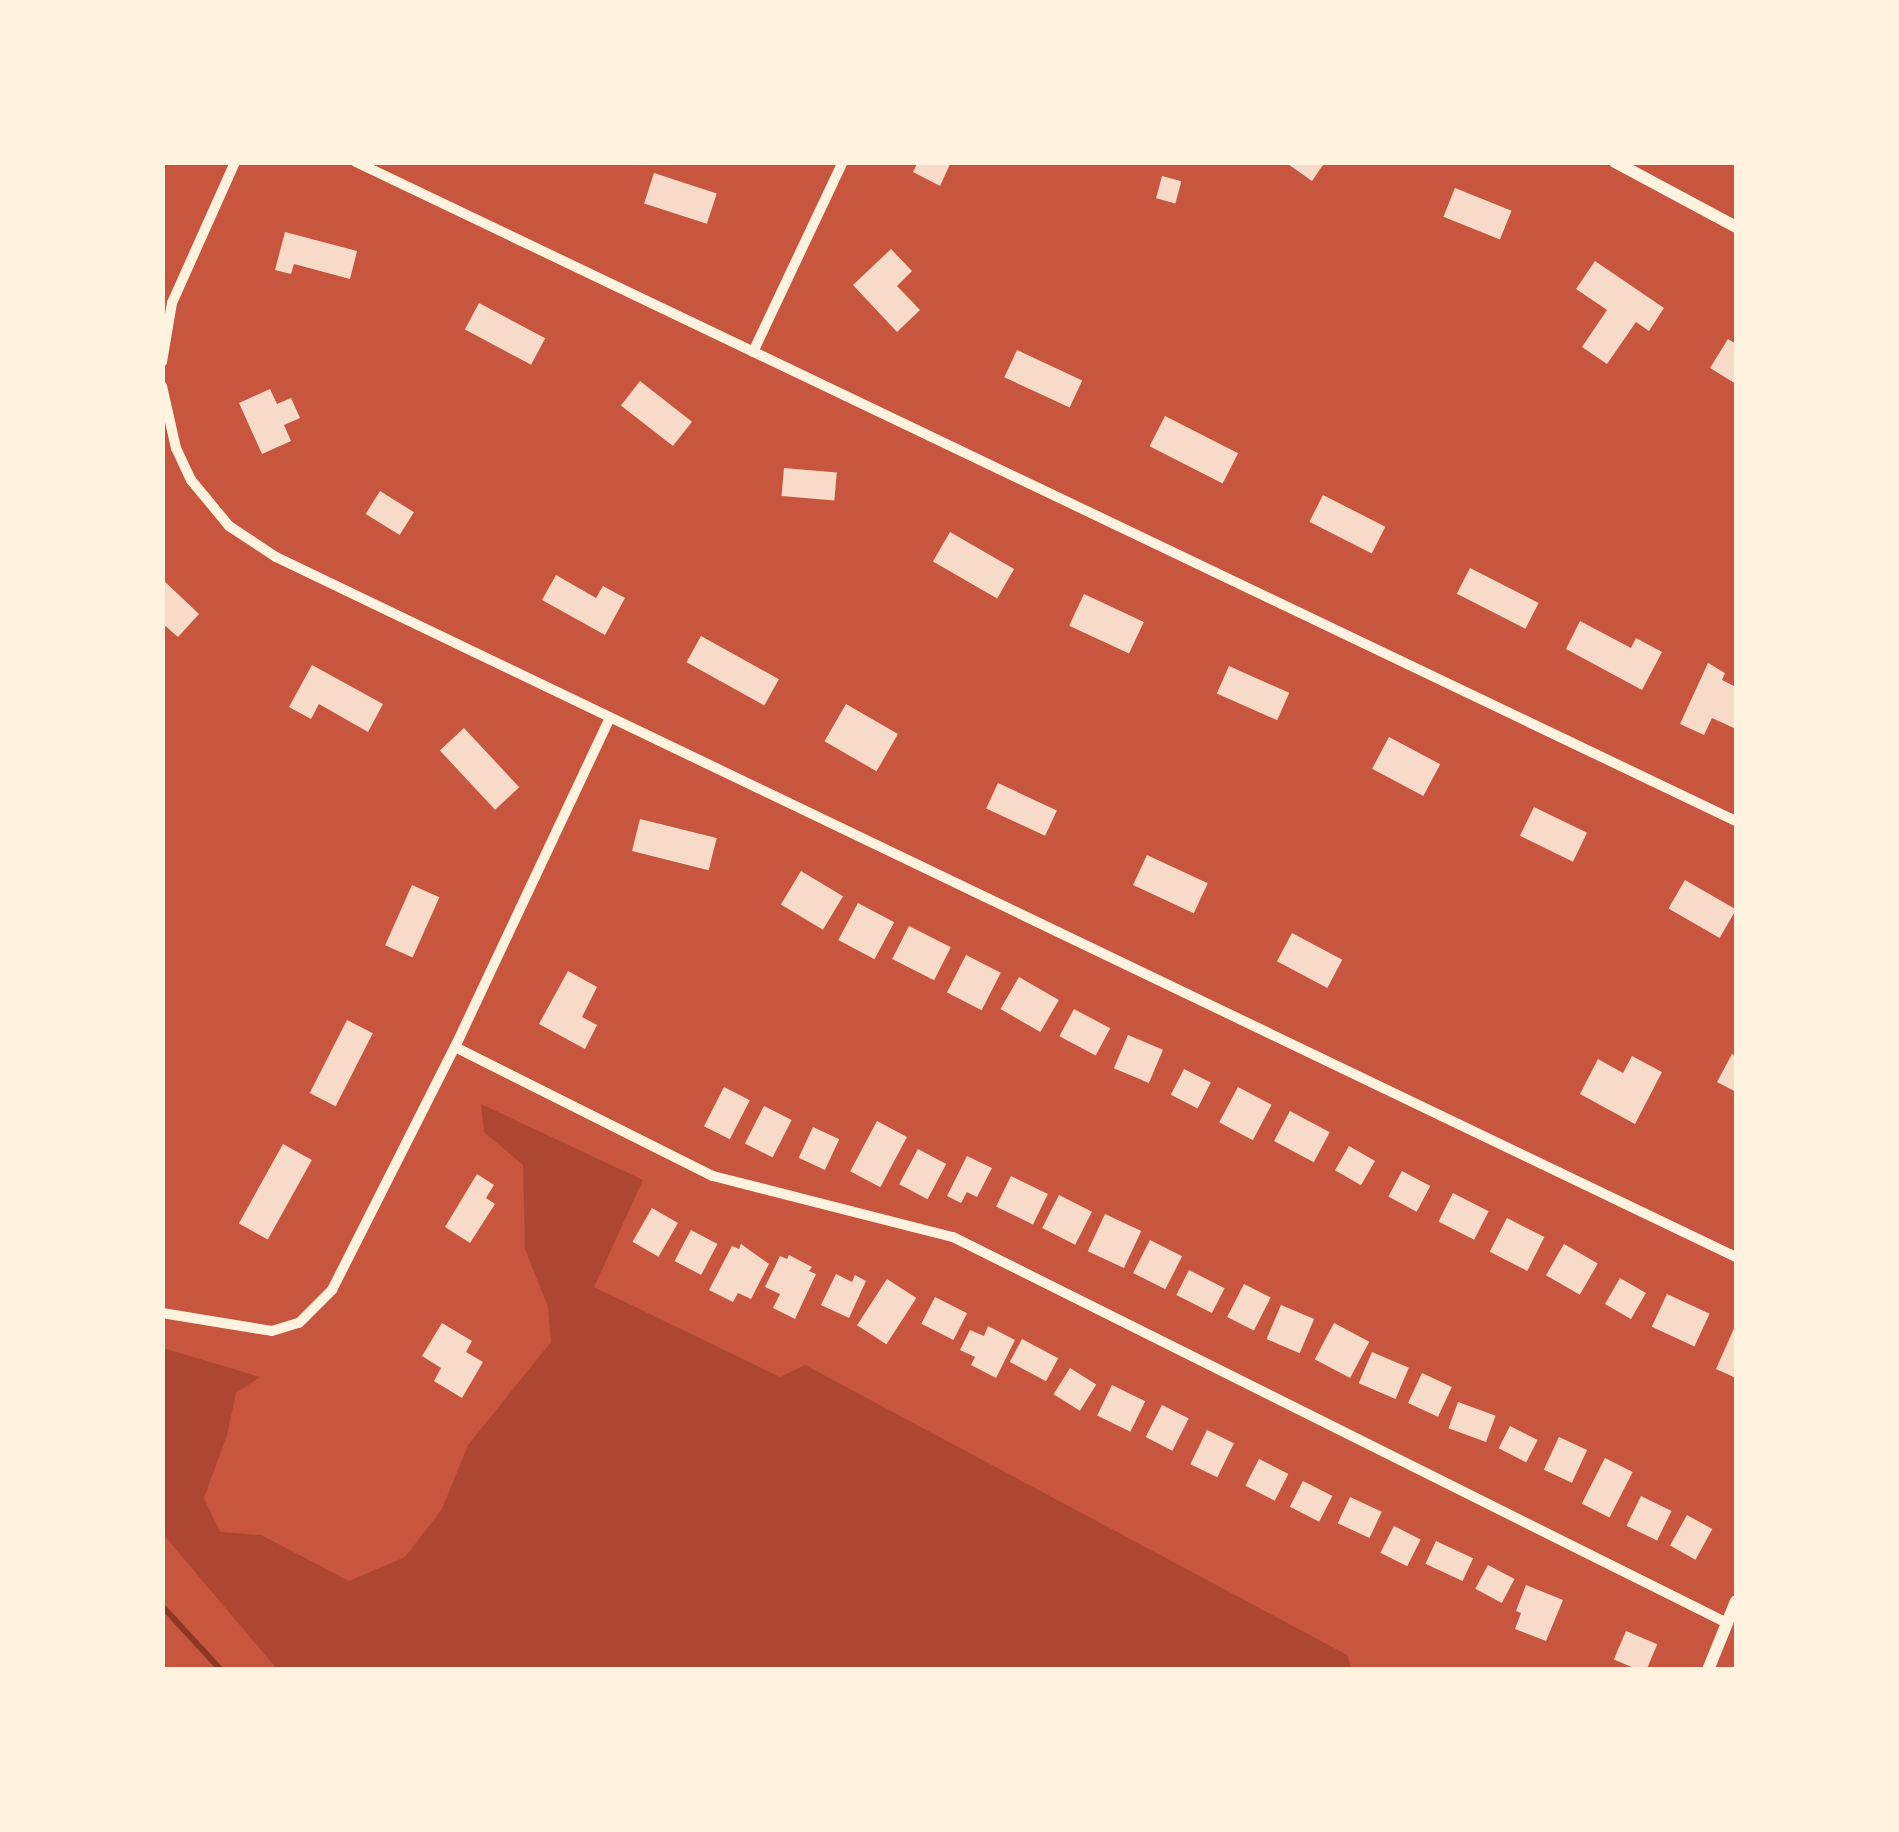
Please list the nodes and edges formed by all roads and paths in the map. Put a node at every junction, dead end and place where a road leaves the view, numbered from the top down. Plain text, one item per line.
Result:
1 (235, 162) edge
2 (356, 162) edge
3 (843, 162) edge
4 (1615, 162) edge
5 (1736, 227) edge
6 (753, 352) junction
7 (162, 362) edge
8 (162, 386) edge
9 (609, 720) junction
10 (1736, 821) edge
11 (455, 1048) junction
12 (1736, 1257) edge
13 (162, 1313) edge
14 (1736, 1601) edge
15 (1727, 1623) junction
16 (1708, 1670) edge

1 - 7 street
2 - 6 street
3 - 6 street
4 - 5 street
6 - 10 street
8 - 9 street
9 - 11 street
9 - 12 street
11 - 13 street
11 - 15 street
14 - 15 street
15 - 16 street

